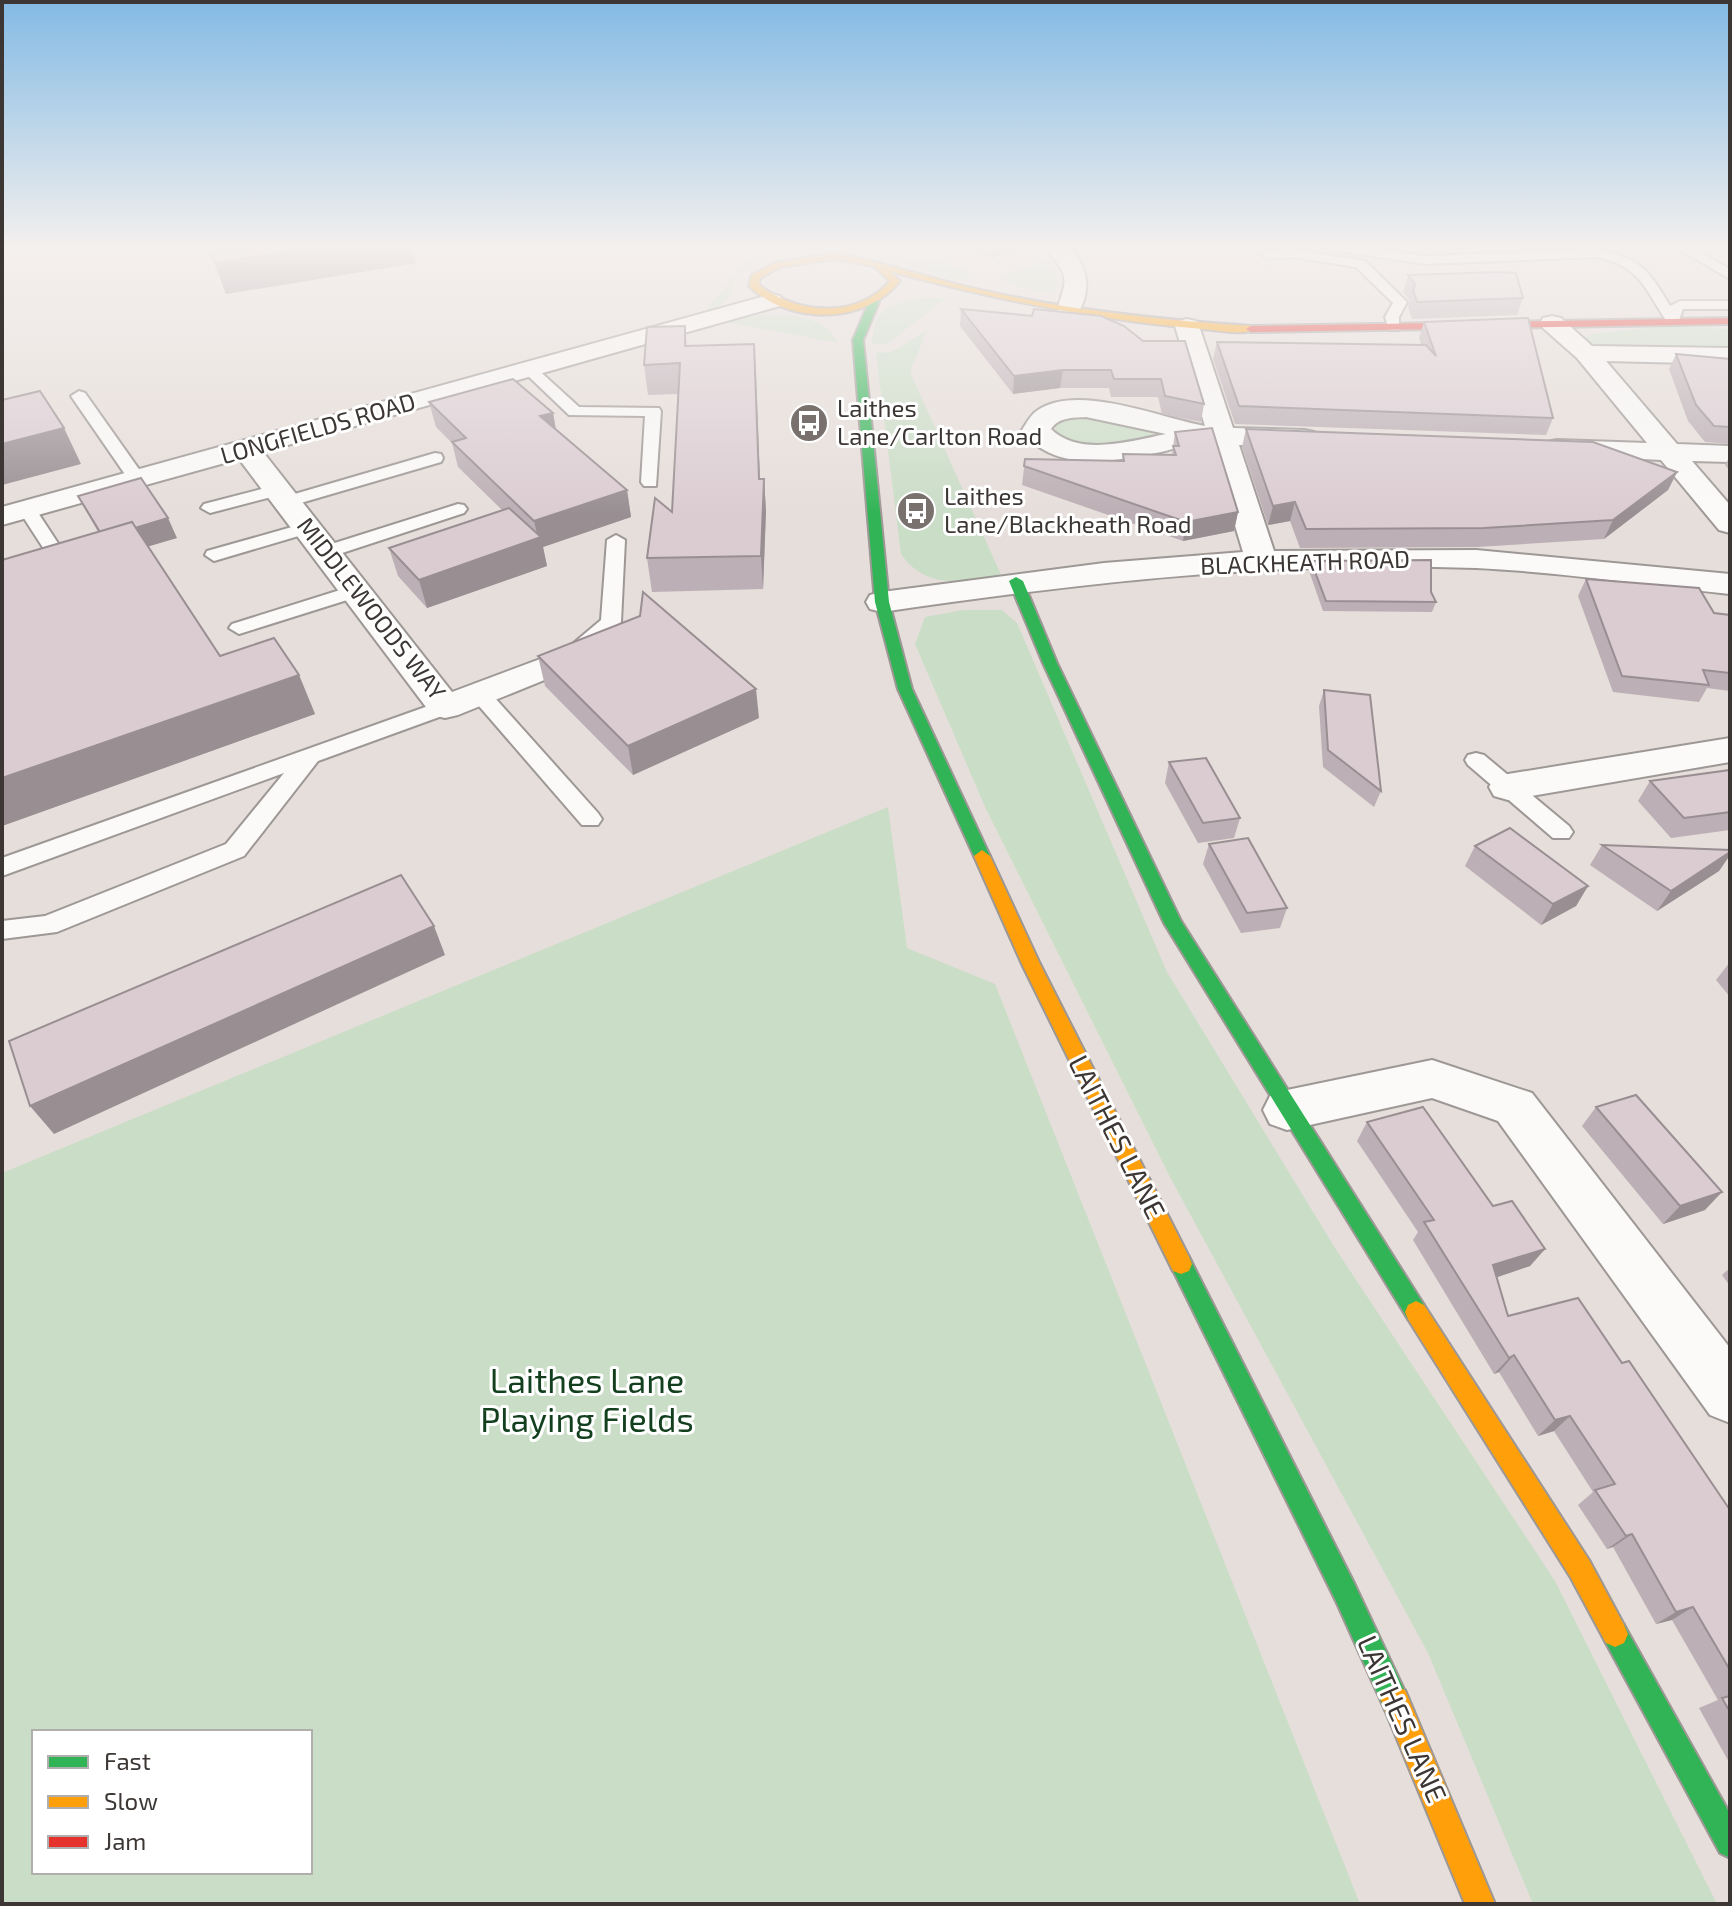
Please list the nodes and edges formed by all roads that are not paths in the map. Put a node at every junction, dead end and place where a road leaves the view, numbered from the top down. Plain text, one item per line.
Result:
1 (644, 337) edge
2 (853, 337) edge
3 (860, 337) edge
4 (1189, 337) edge
5 (1568, 337) edge
6 (858, 340) junction
7 (1586, 353) junction
8 (1730, 356) edge
9 (529, 369) junction
10 (79, 396) dead end
11 (1211, 434) junction
12 (1333, 439) edge
13 (1524, 447) edge
14 (246, 449) junction
15 (1668, 452) junction
16 (1730, 454) edge
17 (435, 458) dead end
18 (137, 479) junction
19 (650, 482) dead end
20 (210, 508) dead end
21 (458, 509) dead end
22 (14, 513) edge
23 (299, 518) junction
24 (1730, 524) edge
25 (616, 540) dead end
26 (214, 555) dead end
27 (58, 557) edge
28 (1261, 559) junction
29 (1016, 581) junction
30 (1730, 584) edge
31 (356, 591) junction
32 (882, 602) junction
33 (239, 628) dead end
34 (567, 659) joint
35 (479, 693) junction
36 (445, 707) junction
37 (1730, 750) edge
38 (310, 756) junction
39 (1476, 760) dead end
40 (1508, 787) junction
41 (590, 819) dead end
42 (1561, 832) dead end
43 (2, 867) edge
44 (2, 930) edge
45 (1287, 1110) junction
46 (1730, 1395) edge
47 (1730, 1843) edge
48 (1480, 1904) edge

1 - 9 street, LONGFIELDS ROAD
2 - 6 main road
3 - 6 main road, LAITHES LANE
4 - 11 street
5 - 7 street
6 - 32 main road, LAITHES LANE
7 - 8 street
7 - 15 street
9 - 14 street, LONGFIELDS ROAD
9 - 19 lane
10 - 18 lane
11 - 11 street
11 - 12 street
11 - 28 street
13 - 15 street
14 - 18 street, LONGFIELDS ROAD
14 - 23 street, MIDDLEWOODS WAY
15 - 16 street
15 - 24 street
17 - 23 lane
18 - 22 street, LONGFIELDS ROAD
20 - 23 lane
21 - 23 lane
22 - 27 lane
23 - 26 lane
23 - 31 street, MIDDLEWOODS WAY
25 - 34 lane
28 - 29 street, BLACKHEATH ROAD
28 - 30 street, BLACKHEATH ROAD
29 - 32 street, BLACKHEATH ROAD
29 - 45 main road
31 - 33 lane
31 - 36 street, MIDDLEWOODS WAY
32 - 48 main road, LAITHES LANE
34 - 35 street, MIDDLEWOODS WAY
35 - 36 street, MIDDLEWOODS WAY
35 - 41 lane
36 - 38 lane
37 - 40 street
38 - 43 lane
38 - 44 lane
39 - 40 lane
40 - 42 lane
45 - 46 street
45 - 47 main road

